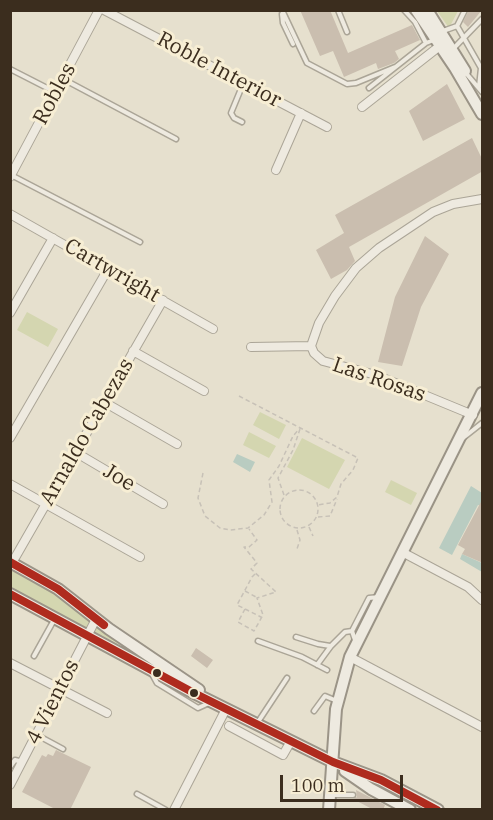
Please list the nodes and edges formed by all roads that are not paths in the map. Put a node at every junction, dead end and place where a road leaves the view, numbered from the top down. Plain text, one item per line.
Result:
1 (99, 10) edge
2 (104, 10) edge
3 (281, 10) edge
4 (338, 10) edge
5 (404, 10) edge
6 (416, 10) edge
7 (426, 10) edge
8 (465, 10) edge
9 (483, 19) edge
10 (457, 26) junction
11 (347, 32) dead end
12 (440, 39) junction
13 (465, 39) junction
14 (426, 43) junction
15 (293, 44) dead end
16 (453, 50) junction
17 (395, 67) junction
18 (10, 69) edge
19 (465, 71) junction
20 (63, 79) junction
21 (244, 83) junction
22 (479, 87) junction
23 (369, 88) dead end
24 (483, 92) edge
25 (56, 93) junction
26 (362, 107) dead end
27 (301, 113) junction
28 (482, 115) edge
29 (242, 122) dead end
30 (327, 127) dead end
31 (176, 140) dead end
32 (276, 170) dead end
33 (11, 176) edge
34 (483, 199) edge
35 (10, 214) edge
36 (53, 238) junction
37 (140, 242) dead end
38 (108, 269) junction
39 (163, 300) junction
40 (10, 313) edge
41 (213, 329) dead end
42 (311, 346) junction
43 (251, 347) dead end
44 (133, 351) junction
45 (204, 392) dead end
46 (483, 393) edge
47 (104, 402) junction
48 (473, 415) junction
49 (483, 423) edge
50 (10, 438) edge
51 (460, 440) junction
52 (177, 444) dead end
53 (75, 452) junction
54 (10, 484) edge
55 (46, 503) junction
56 (163, 504) dead end
57 (402, 552) junction
58 (140, 556) dead end
59 (11, 563) edge
60 (10, 594) edge
61 (379, 597) junction
62 (483, 600) edge
63 (56, 617) junction
64 (96, 619) junction
65 (352, 631) junction
66 (88, 634) junction
67 (296, 637) dead end
68 (258, 641) dead end
69 (357, 642) junction
70 (331, 646) junction
71 (34, 657) dead end
72 (351, 657) junction
73 (10, 663) edge
74 (317, 665) junction
75 (327, 670) dead end
76 (287, 678) dead end
77 (61, 688) junction
78 (338, 701) junction
79 (218, 705) junction
80 (314, 711) dead end
81 (107, 713) dead end
82 (256, 724) junction
83 (229, 726) dead end
84 (483, 727) edge
85 (37, 735) junction
86 (291, 741) junction
87 (63, 749) dead end
88 (23, 762) junction
89 (333, 762) junction
90 (10, 767) edge
91 (11, 783) edge
92 (137, 794) dead end
93 (330, 795) junction
94 (353, 795) dead end
95 (392, 806) edge
96 (166, 810) edge
97 (174, 810) edge
98 (329, 810) edge
99 (410, 810) edge
100 (438, 810) edge

1 - 20 street, Robles
2 - 21 street, Roble Interior
3 - 15 lane
3 - 17 lane
4 - 11 lane
5 - 14 lane
6 - 12 main road
7 - 12 main road
8 - 10 lane
9 - 13 lane
10 - 12 lane
10 - 13 lane
12 - 14 lane
12 - 16 main road
12 - 26 street
12 - 28 main road
13 - 16 lane
13 - 22 lane
14 - 17 lane
16 - 19 main road
17 - 23 lane
18 - 25 lane
19 - 22 lane
19 - 28 main road
20 - 25 street, Robles
20 - 31 lane
21 - 27 street, Roble Interior
21 - 29 lane
22 - 24 lane
25 - 33 street, Robles
27 - 30 street, Roble Interior
27 - 32 street, Roble Interior
33 - 37 lane
34 - 42 street, Las Rosas
35 - 36 street, Cartwright
36 - 38 street, Cartwright
36 - 40 street
38 - 39 street, Cartwright
38 - 50 street
39 - 41 street, Cartwright
39 - 44 street, Arnaldo Cabezas
42 - 43 street
42 - 48 street, Las Rosas
44 - 45 street
44 - 47 street, Arnaldo Cabezas
46 - 48 main road
47 - 52 street
47 - 53 street, Arnaldo Cabezas
48 - 51 main road
49 - 51 lane
51 - 57 main road
53 - 55 street, Arnaldo Cabezas
53 - 56 street, Joe
54 - 55 street
55 - 58 street
55 - 59 street, Arnaldo Cabezas
57 - 61 main road
57 - 62 street
59 - 64 main road
60 - 63 main road
61 - 65 lane
61 - 69 main road
63 - 66 main road
63 - 71 lane
64 - 66 street, 4 Vientos
64 - 79 main road
65 - 69 lane
65 - 70 lane
66 - 77 street, 4 Vientos
66 - 79 main road
67 - 70 lane
68 - 74 lane
69 - 72 main road
70 - 74 lane
72 - 78 main road
72 - 84 street
73 - 77 street
74 - 75 lane
76 - 82 lane
77 - 81 street
77 - 85 street, 4 Vientos
78 - 80 lane
78 - 89 main road
79 - 82 main road
79 - 97 street
82 - 86 main road
83 - 86 street
85 - 87 lane
85 - 88 street, 4 Vientos
86 - 89 main road
88 - 90 lane
88 - 91 street, 4 Vientos
89 - 93 main road
89 - 95 main road
89 - 100 main road
92 - 96 lane
93 - 94 lane
93 - 98 main road
95 - 99 main road

